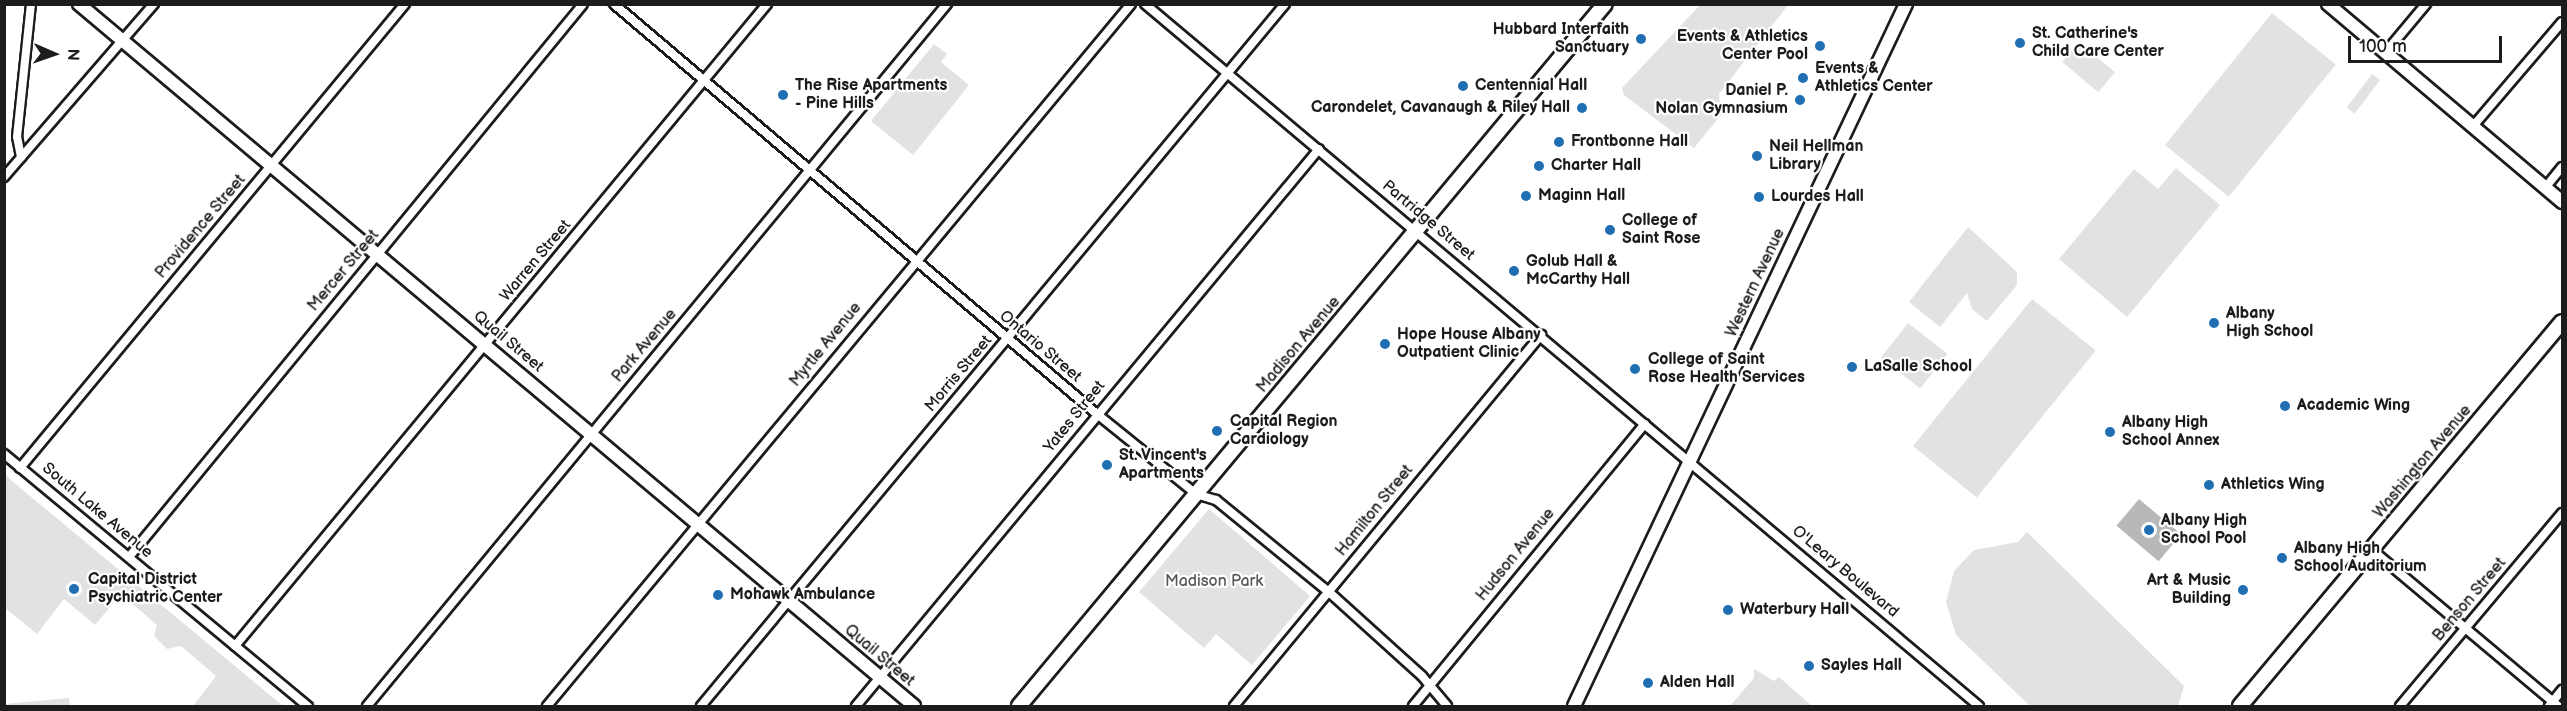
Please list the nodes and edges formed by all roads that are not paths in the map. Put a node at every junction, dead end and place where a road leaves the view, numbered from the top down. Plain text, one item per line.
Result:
1 (31, 4) edge
2 (79, 4) edge
3 (154, 4) edge
4 (405, 4) edge
5 (583, 4) edge
6 (614, 4) edge
7 (766, 4) edge
8 (947, 4) edge
9 (1131, 4) edge
10 (1145, 4) edge
11 (1286, 4) edge
12 (1605, 4) edge
13 (1906, 4) edge
14 (2328, 4) edge
15 (2426, 4) edge
16 (2562, 22) edge
17 (124, 41) junction
18 (2385, 53) junction
19 (1228, 74) junction
20 (705, 81) junction
21 (2474, 125) junction
22 (1319, 149) junction
23 (21, 157) junction
24 (270, 167) junction
25 (2562, 167) edge
26 (811, 171) junction
27 (4, 177) edge
28 (2545, 188) junction
29 (2562, 202) edge
30 (1416, 230) junction
31 (378, 255) junction
32 (916, 258) junction
33 (2562, 322) edge
34 (1541, 335) junction
35 (1007, 340) junction
36 (486, 345) junction
37 (1097, 414) junction
38 (1646, 424) junction
39 (591, 434) junction
40 (4, 454) edge
41 (1689, 462) junction
42 (20, 468) junction
43 (1196, 494) junction
44 (2562, 513) edge
45 (697, 526) junction
46 (2371, 549) junction
47 (129, 557) junction
48 (1329, 592) junction
49 (788, 600) junction
50 (2465, 629) junction
51 (235, 646) junction
52 (880, 679) junction
53 (1429, 687) junction
54 (2562, 690) edge
55 (2553, 705) edge
56 (308, 706) edge
57 (367, 706) edge
58 (547, 706) edge
59 (701, 706) edge
60 (856, 706) edge
61 (914, 706) edge
62 (1019, 706) edge
63 (1234, 706) edge
64 (1413, 706) edge
65 (1447, 706) edge
66 (1574, 706) edge
67 (1979, 706) edge
68 (2240, 706) edge
69 (2400, 706) edge

1 - 23 street
2 - 17 street, Quail Street
3 - 17 street
4 - 24 street, Providence Street
5 - 31 street, Mercer Street
6 - 20 street, Ontario Street
7 - 20 street, Warren Street
8 - 26 street, Park Avenue
9 - 32 street, Myrtle Avenue
10 - 19 street, Partridge Street
11 - 19 street, Morris Street
12 - 30 main road, Madison Avenue
13 - 41 street, Western Avenue
14 - 18 street
15 - 18 street
16 - 21 street
17 - 23 street
17 - 24 street, Quail Street
18 - 21 street
19 - 22 street, Partridge Street
19 - 35 street, Morris Street
20 - 26 street, Ontario Street
20 - 36 street, Warren Street
21 - 28 street
22 - 30 street, Partridge Street
22 - 37 street, Yates Street
23 - 27 street
24 - 31 street, Quail Street
24 - 42 street, Providence Street
25 - 28 street
26 - 32 street, Ontario Street
26 - 39 street, Park Avenue
28 - 29 street
30 - 34 street, Partridge Street
30 - 43 main road, Madison Avenue
31 - 36 street, Quail Street
31 - 47 street, Mercer Street
32 - 35 street, Ontario Street
32 - 45 street, Myrtle Avenue
33 - 46 main road, Washington Avenue
34 - 38 street, Partridge Street
34 - 48 street, Hamilton Street
35 - 37 street, Ontario Street
35 - 49 street, Morris Street
36 - 39 street, Quail Street
36 - 51 street, Warren Street
37 - 43 street, Ontario Street
37 - 52 street, Yates Street
38 - 41 street, Partridge Street
38 - 53 street, Hudson Avenue
39 - 45 street, Quail Street
39 - 57 street, Park Avenue
40 - 42 street, South Lake Avenue
41 - 66 street, Western Avenue
41 - 67 street, O'Leary Boulevard
42 - 47 street, South Lake Avenue
43 - 48 street, Ontario Street
43 - 62 main road, Madison Avenue
44 - 50 street, Benson Street
45 - 49 street, Quail Street
45 - 58 street, Myrtle Avenue
46 - 50 street
46 - 68 main road, Washington Avenue
47 - 51 street, South Lake Avenue
48 - 53 street, Ontario Street
48 - 63 street, Hamilton Street
49 - 52 street, Quail Street
49 - 59 street, Morris Street
50 - 55 street
50 - 69 street, Benson Street
51 - 56 street, South Lake Avenue
52 - 60 street, Yates Street
52 - 61 street, Quail Street
53 - 64 street, Hudson Avenue
53 - 65 street, Ontario Street
54 - 55 street

